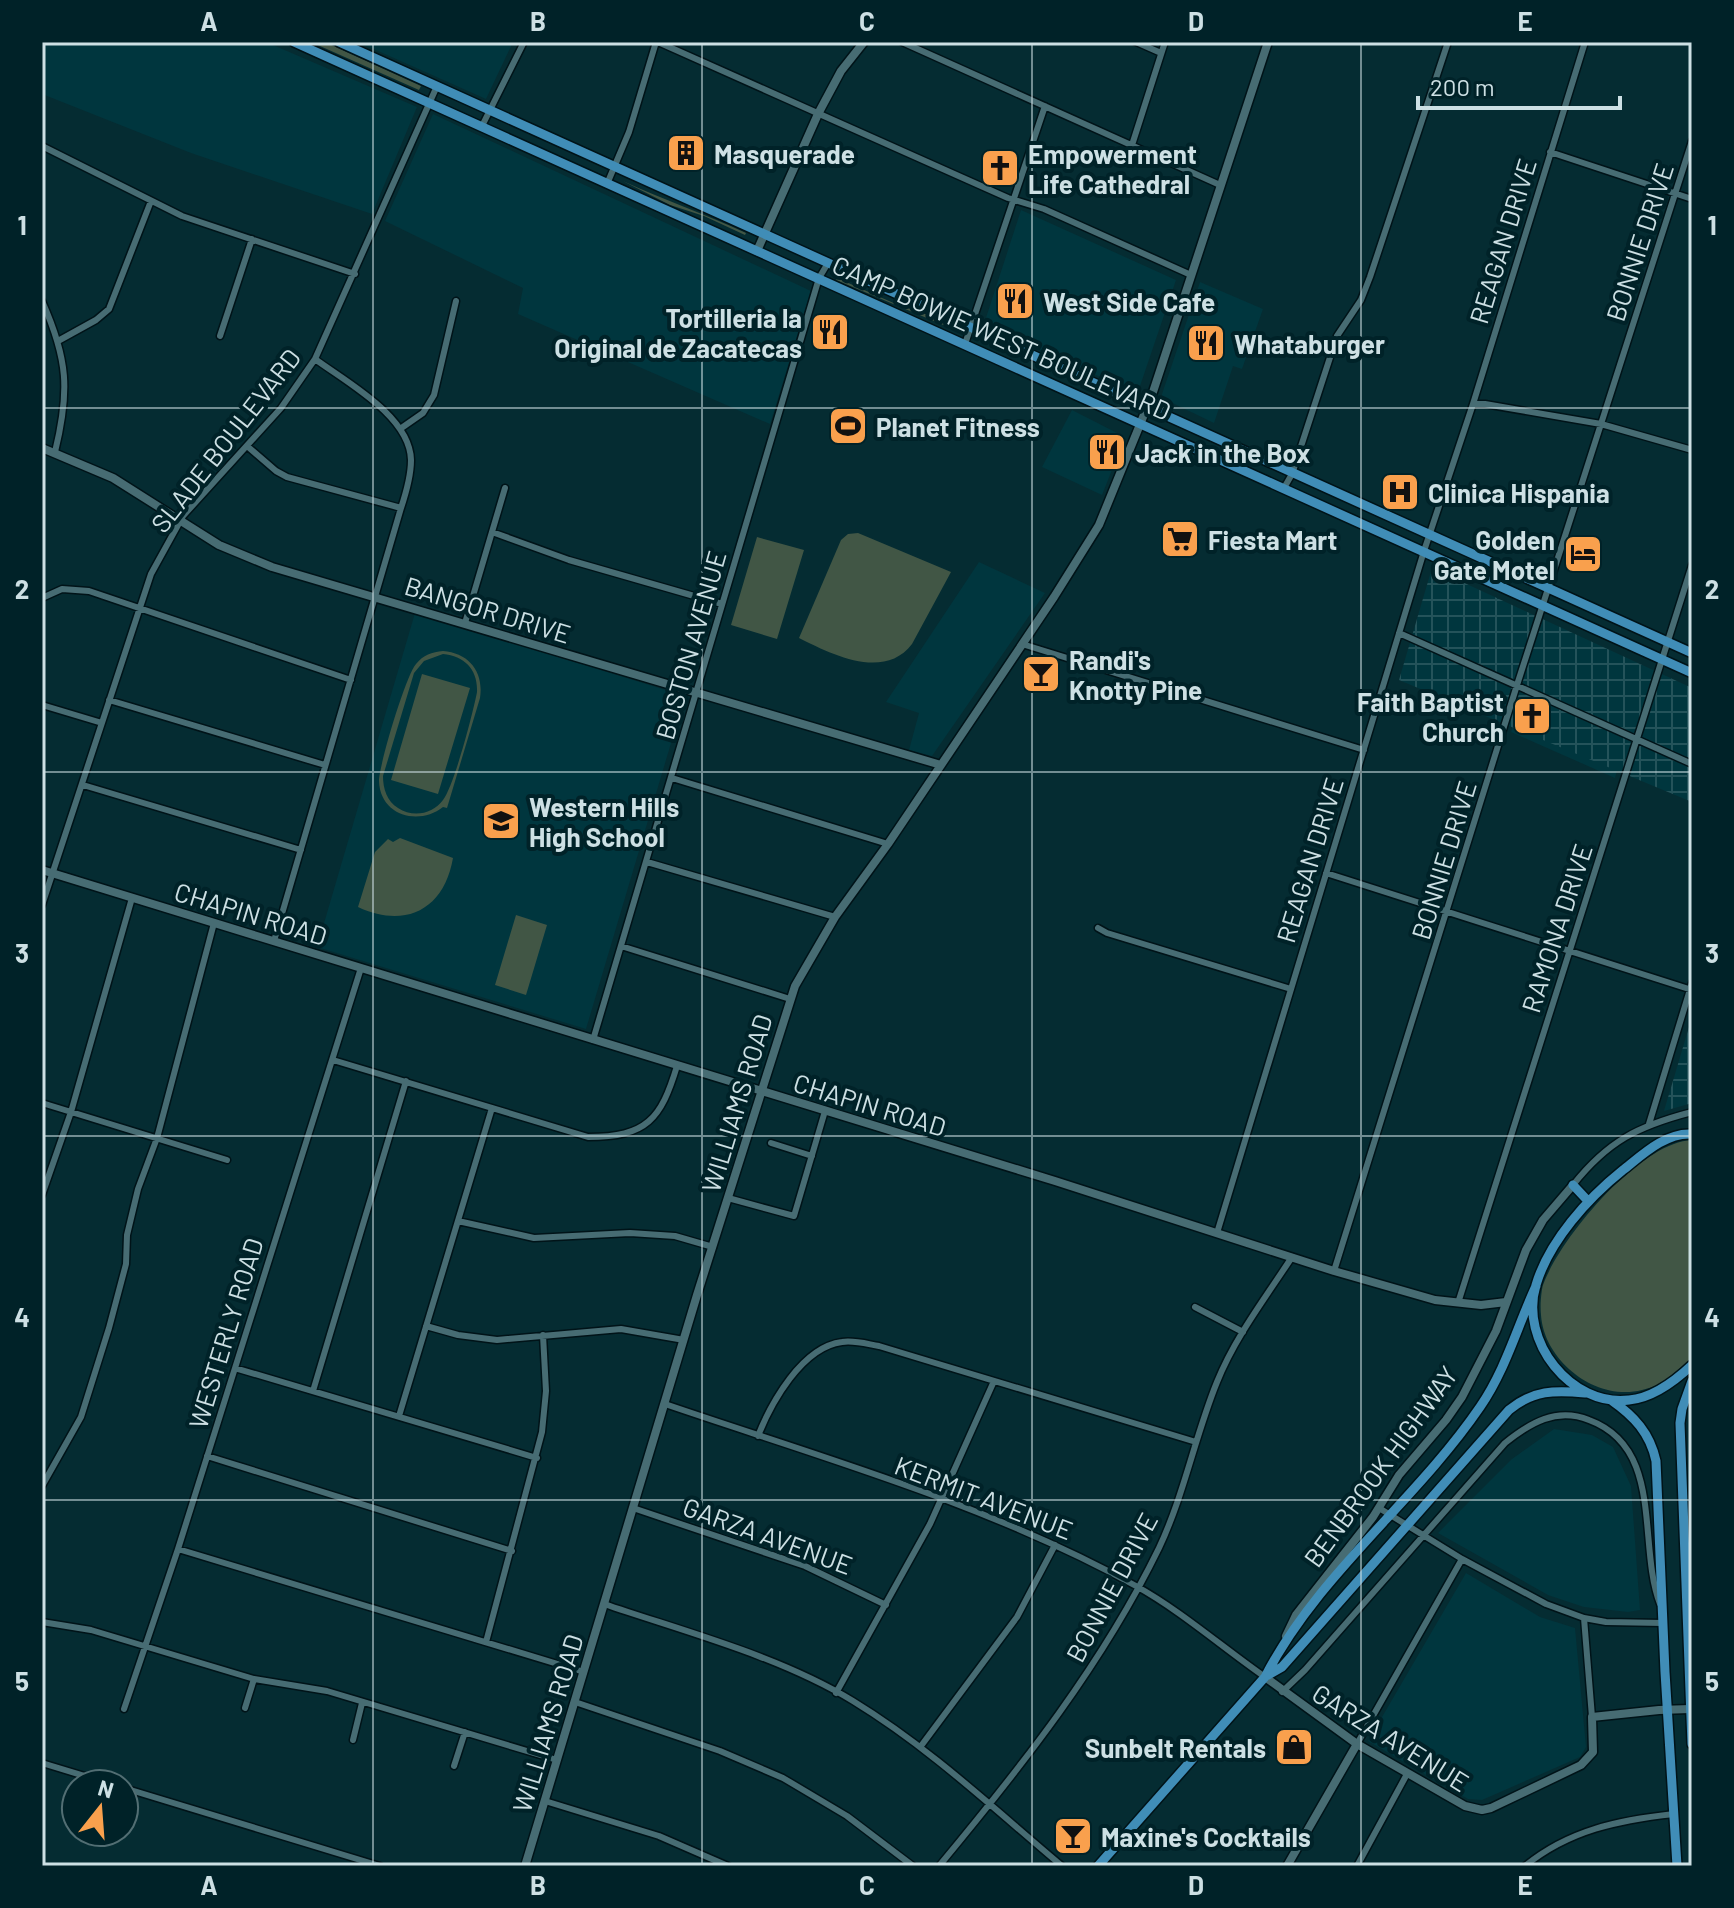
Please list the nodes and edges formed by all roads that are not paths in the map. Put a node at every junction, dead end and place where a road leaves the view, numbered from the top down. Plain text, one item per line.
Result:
1 (294, 42) edge
2 (339, 42) edge
3 (524, 42) edge
4 (657, 42) edge
5 (864, 42) edge
6 (902, 42) edge
7 (1136, 42) edge
8 (1165, 42) edge
9 (1268, 42) edge
10 (1448, 42) edge
11 (1585, 42) edge
12 (1161, 53) junction
13 (437, 86) junction
14 (429, 102) junction
15 (1045, 106) junction
16 (489, 110) junction
17 (818, 114) junction
18 (482, 126) junction
19 (1692, 141) edge
20 (1132, 145) junction
21 (42, 146) edge
22 (1550, 152) junction
23 (614, 166) junction
24 (607, 184) junction
25 (1220, 185) junction
26 (1676, 193) junction
27 (1692, 199) edge
28 (1015, 200) junction
29 (151, 201) junction
30 (764, 234) junction
31 (252, 239) junction
32 (757, 251) junction
33 (828, 263) junction
34 (355, 274) junction
35 (1191, 275) junction
36 (819, 278) junction
37 (42, 301) edge
38 (456, 301) dead end
39 (971, 328) junction
40 (220, 336) dead end
41 (58, 341) junction
42 (965, 344) junction
43 (315, 359) junction
44 (1473, 404) junction
45 (1147, 408) junction
46 (1140, 424) junction
47 (1601, 424) junction
48 (400, 429) junction
49 (247, 446) junction
50 (42, 448) edge
51 (1692, 450) edge
52 (55, 452) junction
53 (1292, 474) junction
54 (505, 488) dead end
55 (1284, 488) junction
56 (401, 508) junction
57 (180, 521) junction
58 (492, 532) junction
59 (1429, 537) junction
60 (1424, 551) junction
61 (1692, 565) edge
62 (1549, 589) junction
63 (375, 596) junction
64 (42, 598) edge
65 (722, 604) junction
66 (1542, 606) junction
67 (138, 608) junction
68 (465, 623) junction
69 (1399, 633) junction
70 (1668, 642) junction
71 (1022, 644) junction
72 (1692, 653) edge
73 (1662, 659) junction
74 (1692, 673) edge
75 (351, 680) junction
76 (1517, 685) junction
77 (695, 692) junction
78 (109, 700) junction
79 (42, 705) edge
80 (102, 723) junction
81 (1637, 739) junction
82 (1364, 750) junction
83 (1692, 764) edge
84 (325, 765) junction
85 (941, 765) junction
86 (672, 778) junction
87 (83, 785) junction
88 (888, 844) junction
89 (301, 850) junction
90 (647, 862) junction
91 (42, 870) edge
92 (52, 873) junction
93 (1326, 873) junction
94 (132, 898) junction
95 (42, 905) edge
96 (1448, 913) junction
97 (835, 917) junction
98 (214, 923) junction
99 (1098, 928) dead end
100 (274, 941) junction
101 (621, 946) junction
102 (1570, 951) junction
103 (361, 968) junction
104 (1691, 988) edge
105 (1291, 989) junction
106 (790, 999) junction
107 (593, 1040) junction
108 (333, 1060) junction
109 (677, 1066) junction
110 (406, 1081) junction
111 (760, 1092) junction
112 (42, 1103) edge
113 (492, 1108) junction
114 (825, 1111) junction
115 (71, 1112) junction
116 (1692, 1112) edge
117 (1649, 1124) junction
118 (1690, 1133) edge
119 (157, 1138) junction
120 (771, 1143) dead end
121 (812, 1156) junction
122 (227, 1160) dead end
123 (1573, 1185) junction
124 (42, 1195) edge
125 (728, 1198) junction
126 (1588, 1201) junction
127 (458, 1221) junction
128 (1217, 1233) junction
129 (713, 1247) junction
130 (1292, 1257) junction
131 (1334, 1271) junction
132 (1536, 1286) junction
133 (1506, 1302) junction
134 (1458, 1303) junction
135 (1195, 1307) dead end
136 (426, 1326) junction
137 (1243, 1332) junction
138 (543, 1335) junction
139 (684, 1340) junction
140 (1692, 1365) edge
141 (235, 1368) junction
142 (994, 1381) junction
143 (1692, 1381) edge
144 (313, 1391) junction
145 (1591, 1393) junction
146 (1611, 1400) junction
147 (665, 1404) junction
148 (399, 1416) junction
149 (758, 1436) junction
150 (1196, 1442) junction
151 (207, 1456) junction
152 (537, 1458) junction
153 (42, 1486) edge
154 (942, 1499) junction
155 (633, 1508) junction
156 (1379, 1508) junction
157 (1390, 1515) junction
158 (1407, 1525) junction
159 (1424, 1536) junction
160 (1055, 1545) junction
161 (178, 1549) junction
162 (512, 1551) junction
163 (1462, 1559) junction
164 (1692, 1567) edge
165 (1139, 1587) junction
166 (604, 1604) junction
167 (886, 1605) junction
168 (1688, 1615) edge
169 (1584, 1618) junction
170 (1663, 1618) junction
171 (42, 1622) edge
172 (486, 1642) junction
173 (1282, 1644) junction
174 (147, 1646) junction
175 (584, 1672) junction
176 (1265, 1677) junction
177 (254, 1679) junction
178 (1282, 1692) junction
179 (836, 1693) junction
180 (575, 1702) junction
181 (362, 1703) junction
182 (245, 1708) dead end
183 (124, 1709) dead end
184 (1668, 1710) junction
185 (1691, 1710) edge
186 (1592, 1717) junction
187 (465, 1732) junction
188 (353, 1740) dead end
189 (1357, 1744) junction
190 (1692, 1744) edge
191 (921, 1746) junction
192 (557, 1760) junction
193 (454, 1766) dead end
194 (1407, 1774) junction
195 (140, 1793) edge
196 (545, 1801) junction
197 (990, 1802) junction
198 (1674, 1814) junction
199 (380, 1866) edge
200 (525, 1866) edge
201 (728, 1866) edge
202 (913, 1866) edge
203 (939, 1866) edge
204 (1062, 1866) edge
205 (1098, 1866) edge
206 (1287, 1866) edge
207 (1357, 1866) edge
208 (1525, 1866) edge
209 (1677, 1866) edge

1 - 14 main road, CAMP BOWIE WEST BOULEVARD
2 - 13 main road, CAMP BOWIE WEST BOULEVARD
3 - 16 street
4 - 17 street
4 - 23 street
5 - 17 street
6 - 15 street
7 - 12 street
8 - 12 street
9 - 25 street, WILLIAMS ROAD
10 - 53 street
11 - 22 street, REAGAN DRIVE
12 - 20 street
13 - 14 street, SLADE BOULEVARD
13 - 16 main road, CAMP BOWIE WEST BOULEVARD
14 - 18 main road, CAMP BOWIE WEST BOULEVARD
14 - 34 street, SLADE BOULEVARD
15 - 20 street
15 - 28 street
16 - 18 street
16 - 23 main road, CAMP BOWIE WEST BOULEVARD
17 - 28 street
17 - 30 street
18 - 24 main road, CAMP BOWIE WEST BOULEVARD
19 - 26 street, BONNIE DRIVE
20 - 25 street
21 - 29 street
22 - 26 street
22 - 44 street, REAGAN DRIVE
23 - 24 street
23 - 30 main road, CAMP BOWIE WEST BOULEVARD
24 - 32 main road, CAMP BOWIE WEST BOULEVARD
25 - 35 street, WILLIAMS ROAD
26 - 27 street
26 - 47 street, BONNIE DRIVE
28 - 35 street
28 - 39 street
29 - 31 street
29 - 41 street
30 - 32 street
30 - 33 main road, CAMP BOWIE WEST BOULEVARD
31 - 34 street
31 - 40 street
32 - 36 main road, CAMP BOWIE WEST BOULEVARD
33 - 36 street, BOSTON AVENUE
33 - 39 main road, CAMP BOWIE WEST BOULEVARD
34 - 43 street, SLADE BOULEVARD
35 - 45 street, WILLIAMS ROAD
36 - 42 main road, CAMP BOWIE WEST BOULEVARD
36 - 65 street, BOSTON AVENUE
37 - 41 street
38 - 48 street
39 - 42 street
39 - 45 main road, CAMP BOWIE WEST BOULEVARD
41 - 52 street
42 - 46 main road, CAMP BOWIE WEST BOULEVARD
43 - 48 street
43 - 49 street, SLADE BOULEVARD
44 - 47 street
44 - 59 street, REAGAN DRIVE
45 - 46 street, WILLIAMS ROAD
45 - 53 main road, CAMP BOWIE WEST BOULEVARD
46 - 55 main road, CAMP BOWIE WEST BOULEVARD
46 - 71 street, WILLIAMS ROAD
47 - 51 street
47 - 62 street, BONNIE DRIVE
48 - 56 street
49 - 56 street
49 - 57 street, SLADE BOULEVARD
50 - 52 street, BANGOR DRIVE
52 - 57 street, BANGOR DRIVE
53 - 55 street
53 - 59 main road, CAMP BOWIE WEST BOULEVARD
54 - 58 street
55 - 60 main road, CAMP BOWIE WEST BOULEVARD
56 - 63 street
57 - 63 street, BANGOR DRIVE
57 - 67 street, SLADE BOULEVARD
58 - 65 street
58 - 68 street
59 - 60 street, REAGAN DRIVE
59 - 62 main road, CAMP BOWIE WEST BOULEVARD
60 - 66 main road, CAMP BOWIE WEST BOULEVARD
60 - 69 street, REAGAN DRIVE
61 - 70 street, RAMONA DRIVE
62 - 66 street, BONNIE DRIVE
62 - 70 main road, CAMP BOWIE WEST BOULEVARD
63 - 68 street, BANGOR DRIVE
63 - 75 street
64 - 67 street
65 - 77 street, BOSTON AVENUE
66 - 73 main road, CAMP BOWIE WEST BOULEVARD
66 - 76 street, BONNIE DRIVE
67 - 75 street
67 - 78 street, SLADE BOULEVARD
68 - 77 street, BANGOR DRIVE
69 - 76 street
69 - 82 street, REAGAN DRIVE
70 - 72 main road, CAMP BOWIE WEST BOULEVARD
70 - 73 street, RAMONA DRIVE
71 - 82 street
71 - 85 street, WILLIAMS ROAD
73 - 74 main road, CAMP BOWIE WEST BOULEVARD
73 - 81 street, RAMONA DRIVE
75 - 84 street
76 - 81 street
76 - 96 street, BONNIE DRIVE
77 - 85 street, BANGOR DRIVE
77 - 86 street, BOSTON AVENUE
78 - 80 street, SLADE BOULEVARD
78 - 84 street
79 - 80 street
80 - 87 street, SLADE BOULEVARD
81 - 83 street
81 - 102 street, RAMONA DRIVE
82 - 93 street, REAGAN DRIVE
84 - 89 street
85 - 88 street, WILLIAMS ROAD
86 - 88 street
86 - 90 street, BOSTON AVENUE
87 - 89 street
87 - 92 street, SLADE BOULEVARD
88 - 97 street, WILLIAMS ROAD
89 - 100 street
90 - 97 street
90 - 101 street, BOSTON AVENUE
91 - 92 street, CHAPIN ROAD
92 - 94 street, CHAPIN ROAD
92 - 95 street, SLADE BOULEVARD
93 - 96 street
93 - 105 street, REAGAN DRIVE
94 - 98 street, CHAPIN ROAD
94 - 115 street
96 - 102 street
96 - 131 street, BONNIE DRIVE
97 - 106 street, WILLIAMS ROAD
98 - 100 street, CHAPIN ROAD
98 - 119 street
99 - 105 street
100 - 103 street, CHAPIN ROAD
101 - 106 street
101 - 107 street, BOSTON AVENUE
102 - 104 street
102 - 134 street, RAMONA DRIVE
103 - 107 street, CHAPIN ROAD
103 - 108 street, WESTERLY ROAD
104 - 117 street
105 - 128 street, REAGAN DRIVE
106 - 111 street, WILLIAMS ROAD
107 - 109 street, CHAPIN ROAD
108 - 110 street
108 - 141 street, WESTERLY ROAD
109 - 111 street, CHAPIN ROAD
109 - 113 street
110 - 113 street
110 - 144 street
111 - 114 street, CHAPIN ROAD
111 - 125 street, WILLIAMS ROAD
112 - 115 street
113 - 127 street
114 - 121 street
114 - 128 street, CHAPIN ROAD
115 - 119 street
115 - 124 street
116 - 117 street, BENBROOK HIGHWAY
117 - 123 street, BENBROOK HIGHWAY
118 - 126 main road, BENBROOK HIGHWAY
119 - 122 street
119 - 153 street
120 - 121 street
121 - 125 street
123 - 126 main road
123 - 133 street, BENBROOK HIGHWAY
125 - 129 street, WILLIAMS ROAD
126 - 132 main road, BENBROOK HIGHWAY
127 - 129 street
127 - 136 street
128 - 130 street, CHAPIN ROAD
129 - 139 street, WILLIAMS ROAD
130 - 131 street, CHAPIN ROAD
130 - 137 street, BONNIE DRIVE
131 - 134 street, CHAPIN ROAD
132 - 145 main road
132 - 157 main road, BENBROOK HIGHWAY
133 - 134 street, CHAPIN ROAD
133 - 156 street, BENBROOK HIGHWAY
135 - 137 street
136 - 138 street
136 - 148 street
137 - 150 street, BONNIE DRIVE
138 - 139 street
138 - 152 street
139 - 147 street, WILLIAMS ROAD
140 - 146 main road
141 - 144 street
141 - 151 street, WESTERLY ROAD
142 - 149 street
142 - 150 street
142 - 154 street
143 - 168 main road
144 - 148 street
145 - 146 main road
145 - 158 main road, BENBROOK HIGHWAY
146 - 170 main road
147 - 149 street, KERMIT AVENUE
147 - 155 street, WILLIAMS ROAD
148 - 152 street
149 - 154 street, KERMIT AVENUE
150 - 165 street, BONNIE DRIVE
151 - 161 street, WESTERLY ROAD
151 - 162 street
152 - 162 street
154 - 160 street, KERMIT AVENUE
154 - 167 street
155 - 166 street, WILLIAMS ROAD
155 - 167 street, GARZA AVENUE
156 - 157 street
156 - 173 street, BENBROOK HIGHWAY
157 - 158 street
157 - 173 main road, BENBROOK HIGHWAY
158 - 159 street
158 - 176 main road, BENBROOK HIGHWAY
159 - 163 street
159 - 170 street
159 - 178 street
160 - 165 street, KERMIT AVENUE
160 - 191 street
161 - 172 street
161 - 174 street, WESTERLY ROAD
162 - 172 street
163 - 169 street
163 - 189 street
164 - 168 street
165 - 176 street, KERMIT AVENUE
165 - 197 street, BONNIE DRIVE
166 - 175 street, WILLIAMS ROAD
166 - 179 street
167 - 179 street
168 - 185 main road
169 - 170 street
169 - 186 street
170 - 184 main road
171 - 174 street
172 - 175 street
173 - 176 main road, BENBROOK HIGHWAY
174 - 177 street
174 - 183 street, WESTERLY ROAD
175 - 180 street, WILLIAMS ROAD
176 - 178 street, GARZA AVENUE
176 - 205 main road, BENBROOK HIGHWAY
177 - 181 street
177 - 182 street
178 - 189 street, GARZA AVENUE
179 - 191 street
180 - 192 street, WILLIAMS ROAD
180 - 202 street
181 - 187 street
181 - 188 street
184 - 185 street
184 - 186 street
184 - 198 main road
185 - 190 main road
186 - 194 street, GARZA AVENUE
187 - 192 street
187 - 193 street
189 - 194 street, GARZA AVENUE
189 - 206 street
191 - 197 street
192 - 196 street, WILLIAMS ROAD
194 - 207 street
195 - 199 street
196 - 200 street, WILLIAMS ROAD
196 - 201 street
197 - 203 street, BONNIE DRIVE
197 - 204 street
198 - 208 street
198 - 209 main road

